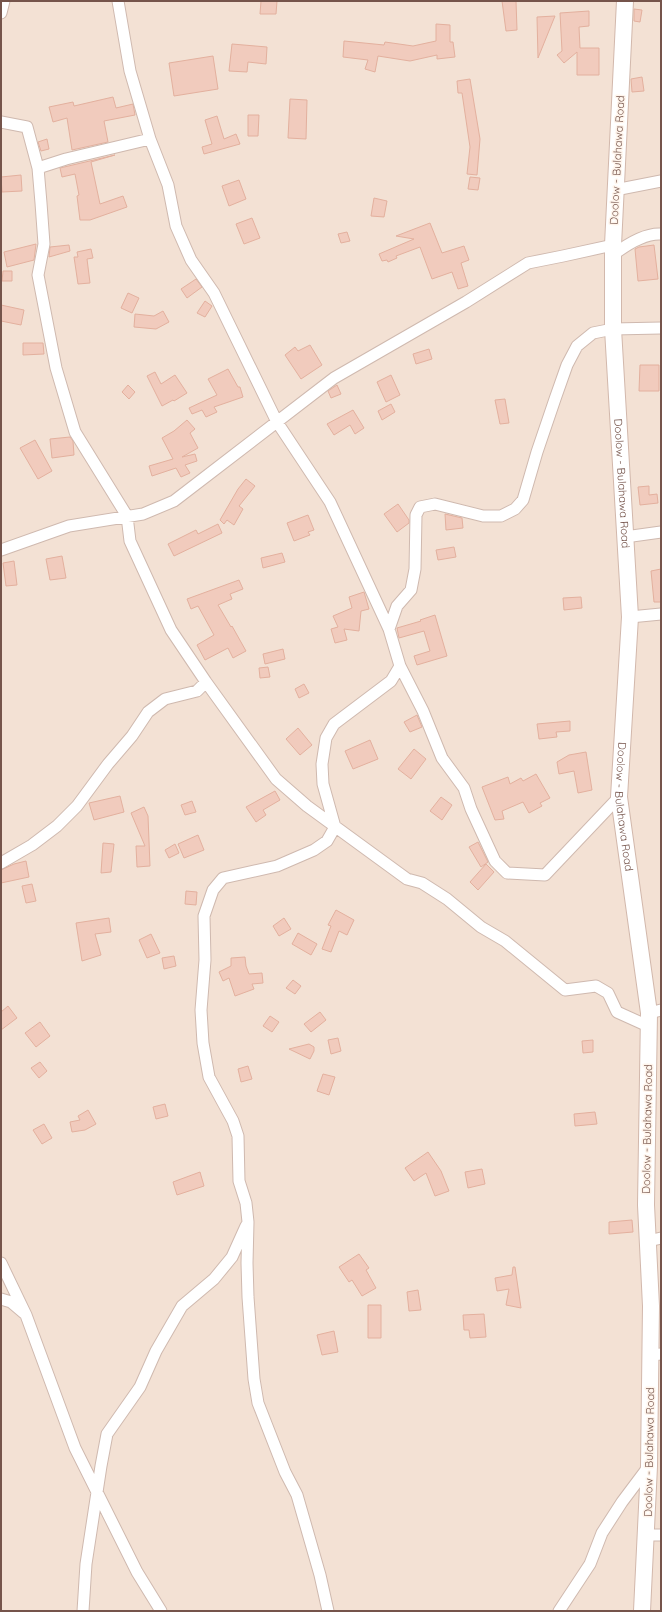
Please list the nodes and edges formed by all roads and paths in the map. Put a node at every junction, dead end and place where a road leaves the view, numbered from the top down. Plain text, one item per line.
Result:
1 (4, 1) edge
2 (118, 1) edge
3 (625, 1) edge
4 (1, 13) edge
5 (1, 122) edge
6 (150, 139) junction
7 (38, 168) junction
8 (661, 181) edge
9 (615, 190) junction
10 (661, 234) edge
11 (613, 250) junction
12 (661, 328) edge
13 (613, 329) junction
14 (277, 422) junction
15 (127, 516) junction
16 (661, 532) edge
17 (625, 537) junction
18 (2, 547) edge
19 (661, 614) edge
20 (630, 617) junction
21 (389, 629) junction
22 (400, 666) junction
23 (206, 682) junction
24 (619, 797) junction
25 (335, 827) junction
26 (1, 863) edge
27 (652, 1016) edge
28 (248, 1222) junction
29 (654, 1240) edge
30 (1, 1263) edge
31 (1, 1299) edge
32 (26, 1315) junction
33 (656, 1354) edge
34 (649, 1466) junction
35 (97, 1493) junction
36 (654, 1535) edge
37 (83, 1611) edge
38 (161, 1611) edge
39 (328, 1611) edge
40 (559, 1611) edge
41 (642, 1611) edge

1 - 4 street
2 - 6 street
3 - 9 main road, Doolow - Bulahawa Road
5 - 7 street
6 - 7 street
6 - 14 street
7 - 15 street
8 - 9 street
9 - 11 main road, Doolow - Bulahawa Road
10 - 11 street
11 - 13 main road, Doolow - Bulahawa Road
11 - 14 street
12 - 13 street
13 - 17 main road, Doolow - Bulahawa Road
13 - 21 street
14 - 15 street
14 - 21 street
15 - 18 street
15 - 23 street
16 - 17 street
17 - 20 main road, Doolow - Bulahawa Road
19 - 20 street
20 - 24 main road, Doolow - Bulahawa Road
21 - 22 street
22 - 24 street
22 - 25 street
23 - 25 street
23 - 26 street
24 - 27 main road, Doolow - Bulahawa Road
25 - 27 street
25 - 28 street
27 - 29 main road, Doolow - Bulahawa Road
28 - 35 street
28 - 39 street
29 - 33 main road, Doolow - Bulahawa Road
30 - 32 street
31 - 32 street
32 - 35 street
33 - 34 main road, Doolow - Bulahawa Road
34 - 36 main road, Doolow - Bulahawa Road
34 - 40 street
35 - 37 street
35 - 38 street
36 - 41 main road, Doolow - Bulahawa Road

